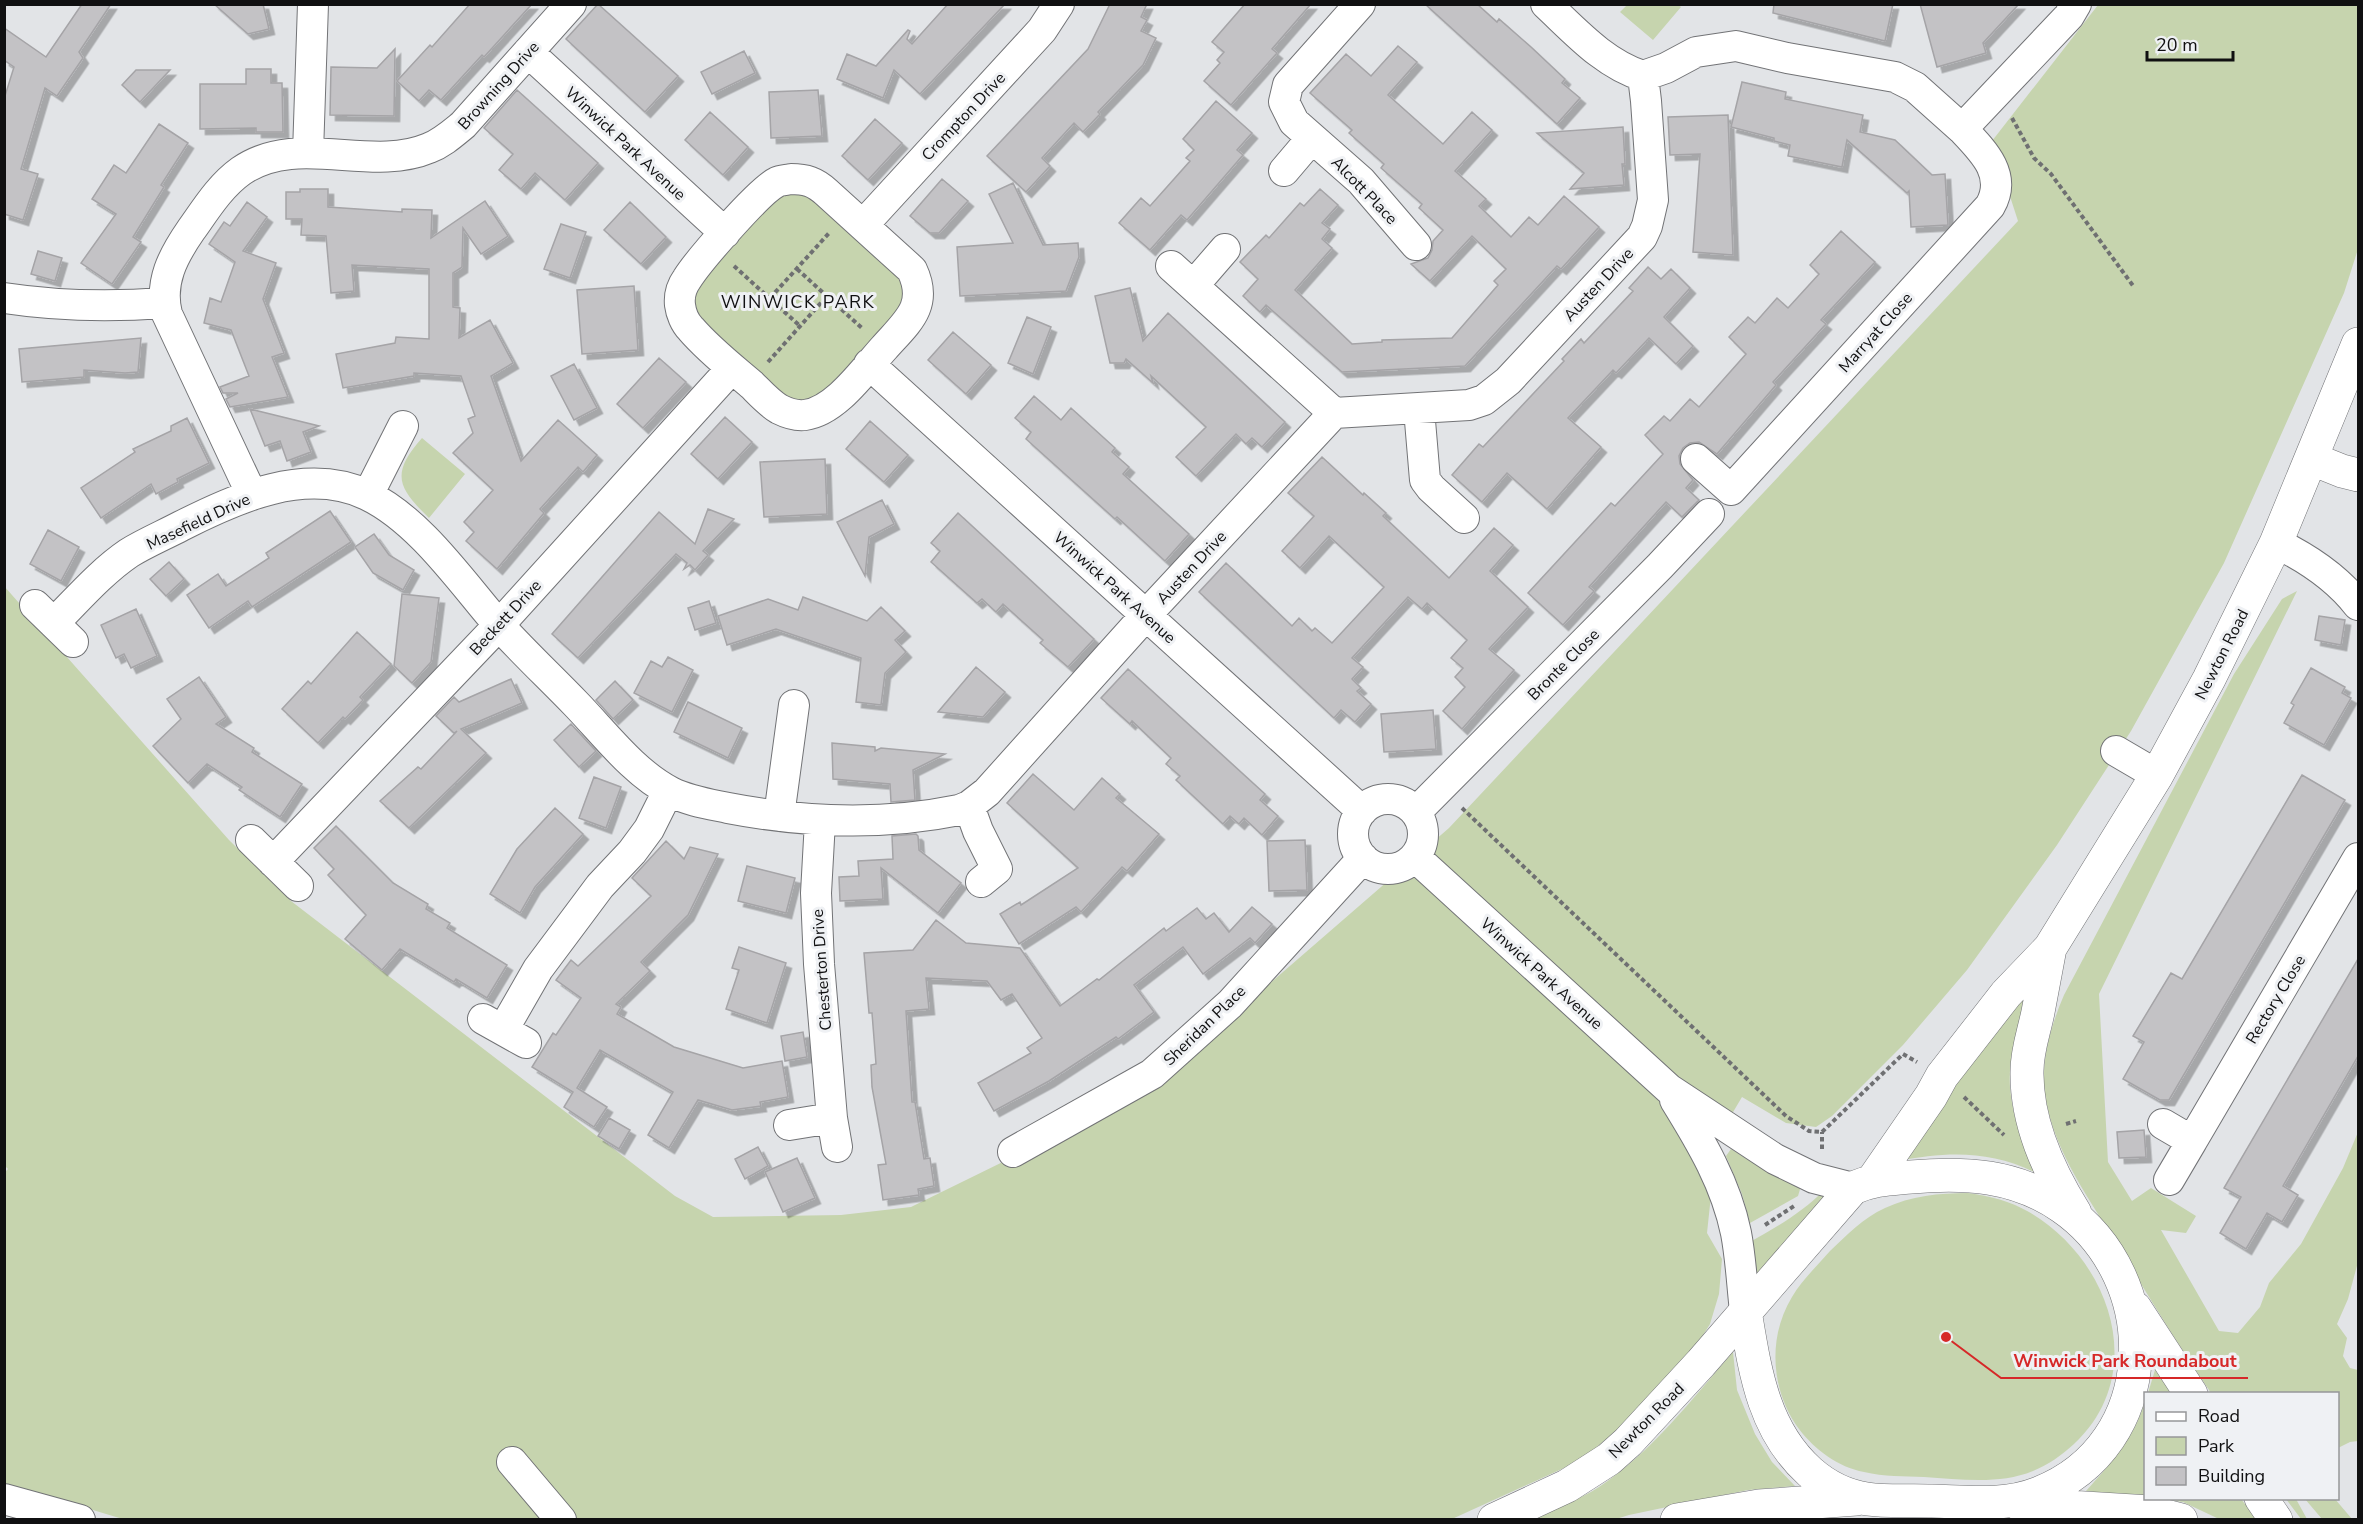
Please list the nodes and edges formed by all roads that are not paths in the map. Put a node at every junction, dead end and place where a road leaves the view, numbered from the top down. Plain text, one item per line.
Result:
1 (313, 4) edge
2 (571, 4) edge
3 (1059, 4) edge
4 (1360, 4) edge
5 (1546, 4) edge
6 (2076, 4) edge
7 (528, 52) junction
8 (1642, 76) junction
9 (1962, 129) junction
10 (1312, 138) junction
11 (308, 153) junction
12 (1284, 171) dead end
13 (856, 218) junction
14 (719, 241) junction
15 (1416, 245) dead end
16 (1225, 249) dead end
17 (1171, 266) dead end
18 (1193, 286) junction
19 (4, 298) edge
20 (164, 303) junction
21 (2358, 344) edge
22 (876, 356) junction
23 (741, 376) junction
24 (1419, 409) junction
25 (1334, 413) junction
26 (404, 423) dead end
27 (1696, 459) dead end
28 (2312, 459) junction
29 (2358, 475) edge
30 (252, 495) junction
31 (368, 495) junction
32 (1709, 514) dead end
33 (1464, 518) dead end
34 (2276, 543) junction
35 (2358, 605) edge
36 (1146, 615) junction
37 (54, 623) dead end
38 (499, 625) junction
39 (794, 702) dead end
40 (2116, 751) dead end
41 (2157, 775) junction
42 (668, 791) junction
43 (969, 806) junction
44 (1362, 811) junction
45 (1416, 812) junction
46 (779, 816) junction
47 (820, 821) junction
48 (251, 840) dead end
49 (1415, 857) junction
50 (1363, 858) junction
51 (2358, 858) edge
52 (273, 862) junction
53 (997, 872) dead end
54 (298, 886) dead end
55 (2050, 948) junction
56 (504, 1031) dead end
57 (1669, 1089) junction
58 (832, 1118) junction
59 (2163, 1124) dead end
60 (789, 1125) dead end
61 (2192, 1140) junction
62 (837, 1147) dead end
63 (1013, 1152) dead end
64 (2169, 1180) dead end
65 (1863, 1184) junction
66 (2082, 1224) junction
67 (2125, 1294) junction
68 (1745, 1311) junction
69 (2190, 1392) edge
70 (512, 1462) dead end
71 (4, 1499) edge
72 (1867, 1499) junction
73 (2262, 1500) edge
74 (2001, 1503) junction
75 (38, 1514) edge
76 (80, 1520) edge
77 (561, 1520) edge
78 (1494, 1520) edge
79 (1677, 1520) edge
80 (2181, 1520) edge
81 (2276, 1520) edge

1 - 11 street
2 - 7 street, Browning Drive
3 - 13 street, Crompton Drive
4 - 10 street, Alcott Place
5 - 8 street
6 - 9 street
7 - 11 street, Browning Drive
7 - 14 street, Winwick Park Avenue
8 - 9 street, Marryat Close
8 - 24 street, Austen Drive
9 - 27 street, Marryat Close
10 - 12 street
10 - 15 street, Alcott Place
11 - 20 street, Browning Drive
13 - 14 street
13 - 22 street
14 - 23 street
16 - 18 street
17 - 18 street
18 - 25 street
19 - 20 street
20 - 30 street, Browning Drive
21 - 28 main road, Newton Road
22 - 23 street
22 - 36 street, Winwick Park Avenue
23 - 38 street, Beckett Drive
24 - 25 street, Austen Drive
24 - 33 street
25 - 36 street, Austen Drive
26 - 31 street
28 - 29 main road
28 - 34 main road, Newton Road
30 - 31 street, Masefield Drive
30 - 37 street, Masefield Drive
31 - 38 street, Masefield Drive
32 - 45 street, Bronte Close
34 - 35 street
34 - 41 main road, Newton Road
36 - 43 street
36 - 44 street, Winwick Park Avenue
38 - 42 street
38 - 52 street, Beckett Drive
39 - 46 street
40 - 41 street
41 - 55 main road, Newton Road
42 - 46 street
42 - 56 street
43 - 47 street
43 - 53 street
44 - 45 street
44 - 50 street
45 - 49 street
46 - 47 street
47 - 58 street, Chesterton Drive
48 - 52 street
49 - 50 street
49 - 57 street, Winwick Park Avenue
50 - 63 street, Sheridan Place
51 - 61 street, Rectory Close
52 - 54 street
55 - 65 main road, Newton Road
55 - 66 main road, Newton Road
57 - 65 street, Winwick Park Avenue
57 - 68 street, Winwick Park Avenue
58 - 60 street
58 - 62 street, Chesterton Drive
59 - 61 street
61 - 64 street, Rectory Close
65 - 66 main road
65 - 68 main road, Newton Road
66 - 67 main road
67 - 69 main road
67 - 74 main road
68 - 72 main road
68 - 78 main road, Newton Road
70 - 77 street
71 - 75 street
72 - 74 main road
72 - 79 main road
73 - 81 main road
74 - 80 main road
75 - 76 street

